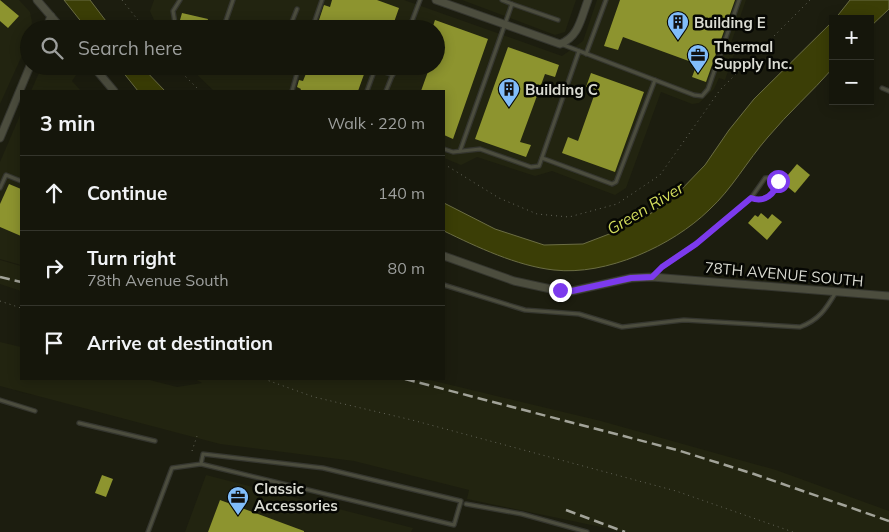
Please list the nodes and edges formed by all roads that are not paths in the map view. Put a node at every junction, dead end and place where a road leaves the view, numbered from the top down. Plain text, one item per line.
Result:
1 (37, 0) edge
2 (180, 0) edge
3 (233, 0) edge
4 (322, 0) edge
5 (420, 0) edge
6 (436, 0) edge
7 (502, 0) edge
8 (588, 0) edge
9 (606, 0) edge
10 (739, 0) edge
11 (512, 4) junction
12 (297, 9) dead end
13 (51, 16) junction
14 (49, 20) edge
15 (54, 20) edge
16 (174, 20) edge
17 (226, 20) edge
18 (293, 20) edge
19 (315, 20) edge
20 (412, 20) edge
21 (558, 20) dead end
22 (505, 24) junction
23 (560, 44) junction
24 (579, 52) junction
25 (586, 54) junction
26 (26, 75) edge
27 (101, 75) edge
28 (296, 75) edge
29 (373, 75) edge
30 (393, 75) edge
31 (656, 80) junction
32 (882, 88) dead end
33 (20, 90) edge
34 (20, 90) edge
35 (113, 90) edge
36 (292, 90) edge
37 (367, 90) edge
38 (386, 90) edge
39 (889, 91) edge
40 (0, 138) edge
41 (445, 149) edge
42 (460, 151) junction
43 (542, 158) junction
44 (20, 181) edge
45 (0, 188) edge
46 (751, 198) junction
47 (445, 256) edge
48 (652, 277) junction
49 (445, 284) edge
50 (836, 292) junction
51 (889, 296) edge
52 (0, 400) edge
53 (35, 411) dead end
54 (79, 423) dead end
55 (155, 441) dead end
56 (201, 464) junction
57 (466, 504) dead end
58 (148, 532) edge
59 (587, 532) edge

1 - 13 street
2 - 16 lane
3 - 17 lane
4 - 19 lane
5 - 20 lane
6 - 22 street
7 - 11 lane
8 - 23 street
9 - 25 lane
10 - 31 lane
11 - 21 lane
11 - 22 lane
12 - 18 lane
13 - 14 street
13 - 15 street
22 - 23 street
22 - 42 lane
23 - 24 lane
24 - 25 lane
24 - 43 lane
25 - 31 lane
26 - 33 street
27 - 35 street
28 - 36 lane
29 - 37 lane
30 - 38 lane
31 - 43 lane
32 - 39 lane
34 - 40 street
41 - 42 lane
42 - 43 lane
44 - 45 lane
46 - 46 lane
46 - 48 lane
47 - 48 street, 78TH AVENUE SOUTH
48 - 50 street, 78TH AVENUE SOUTH
49 - 50 lane
50 - 51 street, 78TH AVENUE SOUTH
52 - 53 lane
54 - 55 lane
56 - 56 lane
56 - 58 lane
57 - 59 lane

